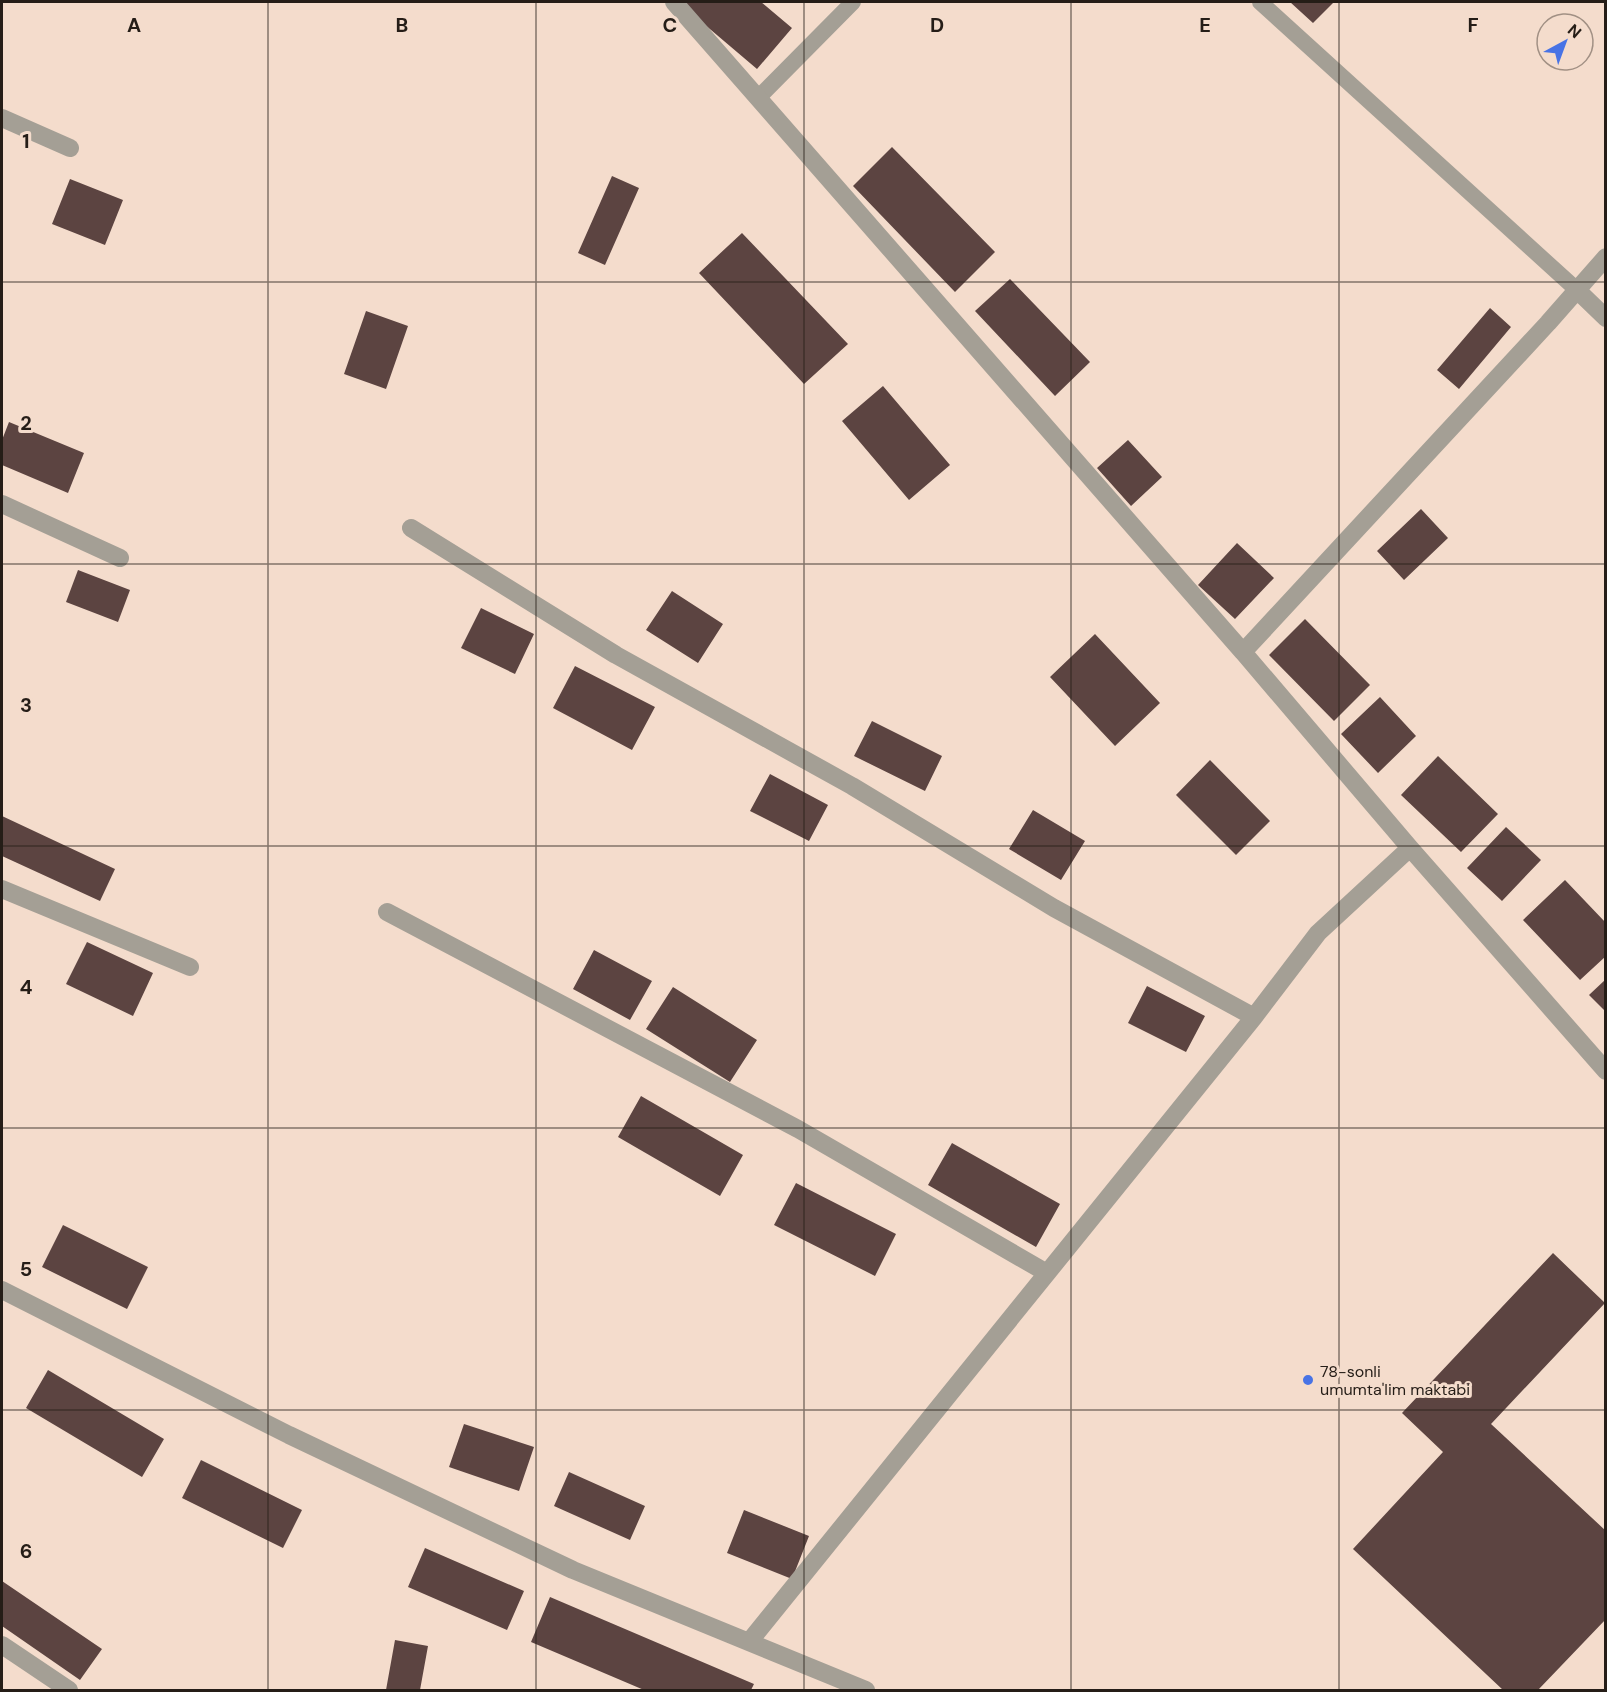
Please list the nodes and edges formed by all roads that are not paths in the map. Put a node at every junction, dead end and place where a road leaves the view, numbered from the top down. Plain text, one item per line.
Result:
1 (674, 2) edge
2 (853, 2) edge
3 (1260, 2) edge
4 (758, 98) junction
5 (2, 118) edge
6 (70, 148) dead end
7 (1605, 257) edge
8 (1576, 290) junction
9 (1605, 318) edge
10 (2, 504) edge
11 (411, 528) dead end
12 (120, 558) dead end
13 (1243, 652) junction
14 (1410, 848) junction
15 (2, 889) edge
16 (387, 912) dead end
17 (190, 967) dead end
18 (1254, 1017) junction
19 (1605, 1071) edge
20 (1047, 1273) junction
21 (2, 1290) edge
22 (748, 1642) junction
23 (2, 1645) edge
24 (69, 1690) edge
25 (866, 1690) edge

1 - 4 street
2 - 4 lane
3 - 8 lane
4 - 13 street
5 - 6 street
7 - 8 street
8 - 9 street
8 - 13 street
10 - 12 street
11 - 18 street
13 - 14 street
14 - 18 street
14 - 19 street
15 - 17 street
16 - 20 street
18 - 20 street
20 - 22 street
21 - 22 street
22 - 25 street
23 - 24 street

